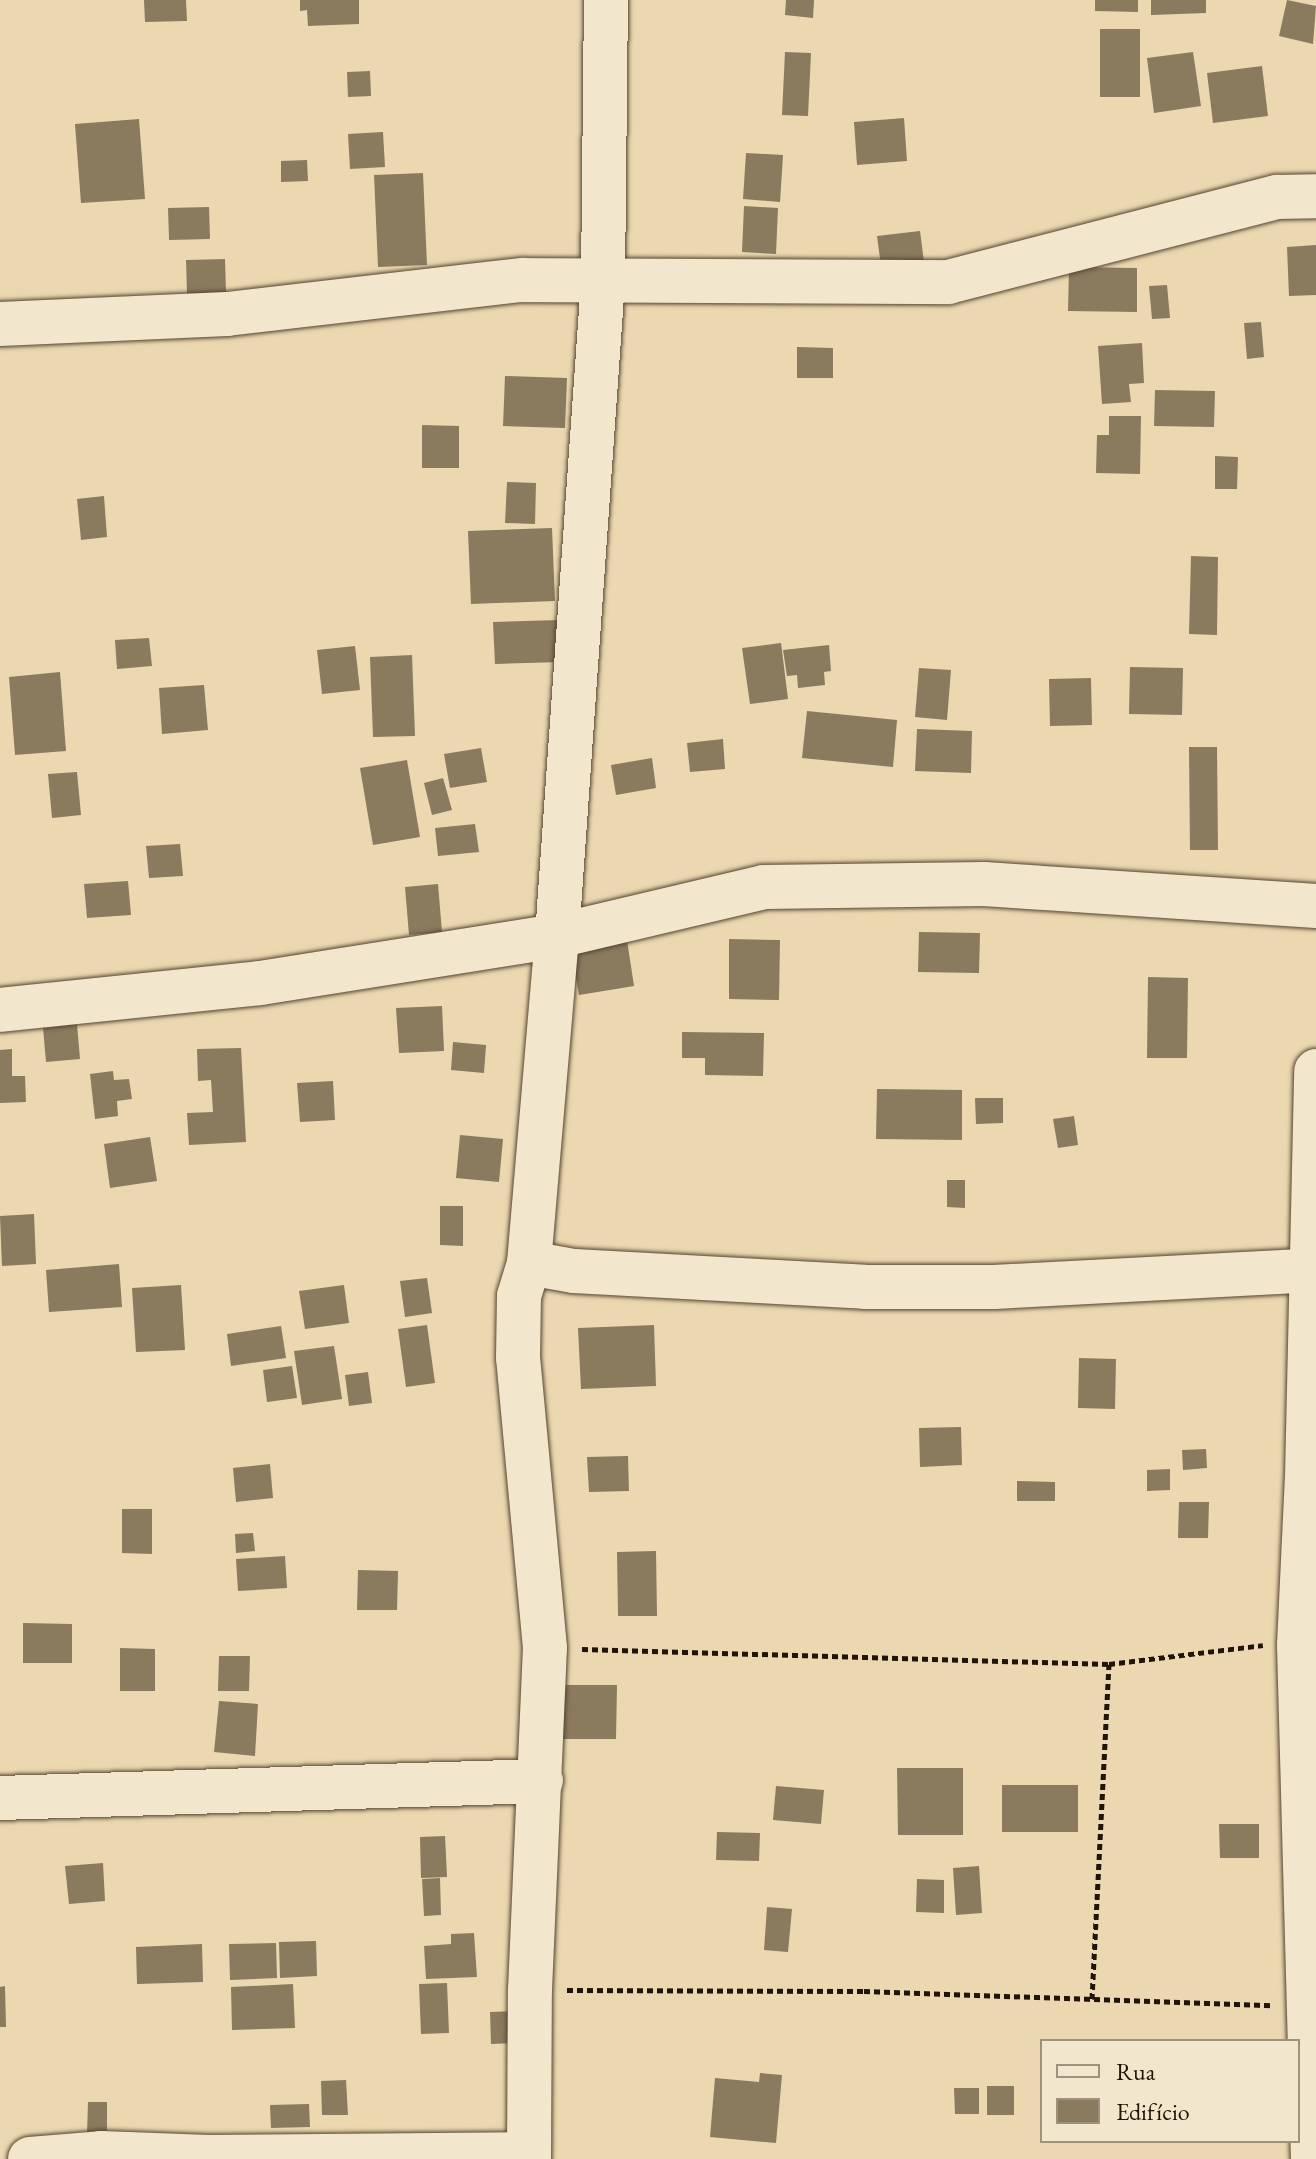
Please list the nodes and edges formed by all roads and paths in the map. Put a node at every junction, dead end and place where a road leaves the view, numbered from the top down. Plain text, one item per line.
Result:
1 (606, 0) edge
2 (1316, 196) edge
3 (603, 281) junction
4 (0, 324) edge
5 (1316, 906) edge
6 (557, 936) junction
7 (0, 1010) edge
8 (1316, 1071) edge
9 (529, 1263) junction
10 (1313, 1270) edge
11 (1308, 1645) edge
12 (545, 1648) junction
13 (1109, 1664) junction
14 (541, 1781) junction
15 (0, 1798) edge
16 (530, 1990) junction
17 (1092, 1999) junction
18 (1312, 2006) edge
19 (529, 2157) edge
20 (30, 2159) edge
21 (1313, 2159) edge

1 - 3 street
2 - 3 street
3 - 4 street
3 - 6 street
5 - 6 street
6 - 7 street
6 - 9 street
8 - 10 street
9 - 10 street
9 - 12 street
10 - 11 street
11 - 13 path
11 - 18 street
12 - 13 path
12 - 14 street
13 - 17 path
14 - 15 street
14 - 16 street
16 - 17 path
16 - 19 street
17 - 18 path
18 - 21 street
19 - 20 street

